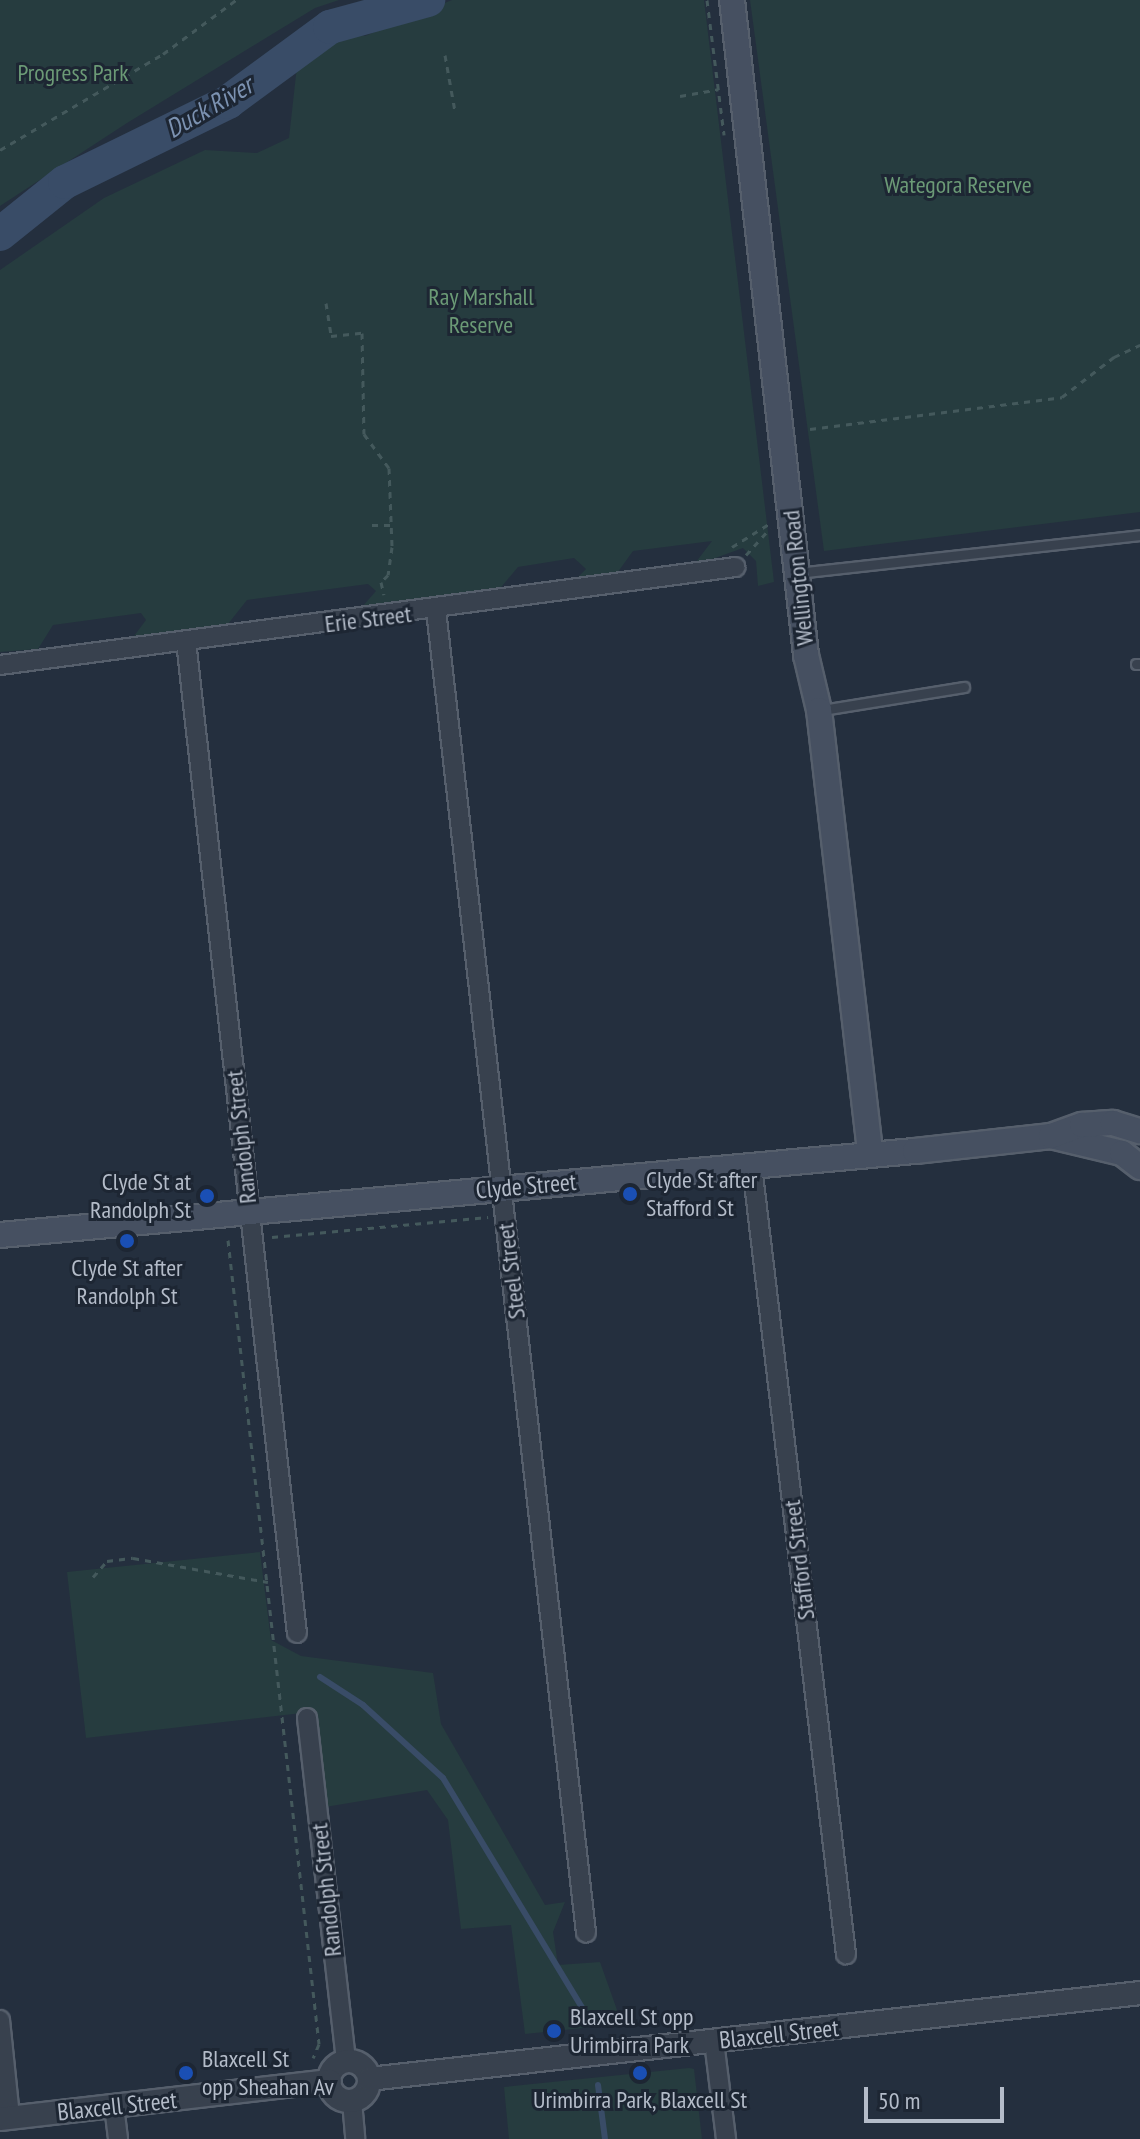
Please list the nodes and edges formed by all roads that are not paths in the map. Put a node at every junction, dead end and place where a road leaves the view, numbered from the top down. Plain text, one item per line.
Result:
1 (732, 0) edge
2 (1140, 535) edge
3 (735, 567) road end
4 (797, 573) junction
5 (436, 610) junction
6 (186, 641) junction
7 (0, 665) edge
8 (964, 687) dead end
9 (819, 710) junction
10 (1140, 1131) edge
11 (1051, 1136) junction
12 (870, 1154) junction
13 (752, 1166) junction
14 (1140, 1167) edge
15 (501, 1188) junction
16 (249, 1211) junction
17 (0, 1235) edge
18 (297, 1633) dead end
19 (307, 1718) dead end
20 (586, 1933) dead end
21 (846, 1954) dead end
22 (1140, 1993) edge
23 (0, 2020) edge
24 (714, 2041) junction
25 (346, 2062) junction
26 (369, 2079) junction
27 (330, 2081) junction
28 (352, 2101) junction
29 (114, 2106) junction
30 (5, 2118) edge
31 (118, 2139) edge
32 (355, 2139) edge
33 (726, 2139) edge

1 - 4 main road, Wellington Road
2 - 4 lane
3 - 5 street, Erie Street
4 - 9 main road, Wellington Road
5 - 6 street, Erie Street
5 - 15 street, Steel Street
6 - 7 street, Erie Street
6 - 16 street, Randolph Street
8 - 9 lane
9 - 12 main road, Wellington Road
10 - 11 main road, Clyde Street
11 - 12 main road, Clyde Street
11 - 14 main road, Clyde Street
12 - 13 main road, Clyde Street
13 - 15 main road, Clyde Street
13 - 21 street, Stafford Street
15 - 16 main road, Clyde Street
15 - 20 street, Steel Street
16 - 17 main road, Clyde Street
16 - 18 street, Randolph Street
19 - 25 street, Randolph Street
22 - 24 street, Blaxcell Street
23 - 30 street
24 - 26 street, Blaxcell Street
24 - 33 street
25 - 26 street
25 - 27 street
26 - 28 street
27 - 28 street
27 - 29 street, Blaxcell Street
28 - 32 street
29 - 30 street, Blaxcell Street
29 - 31 street

